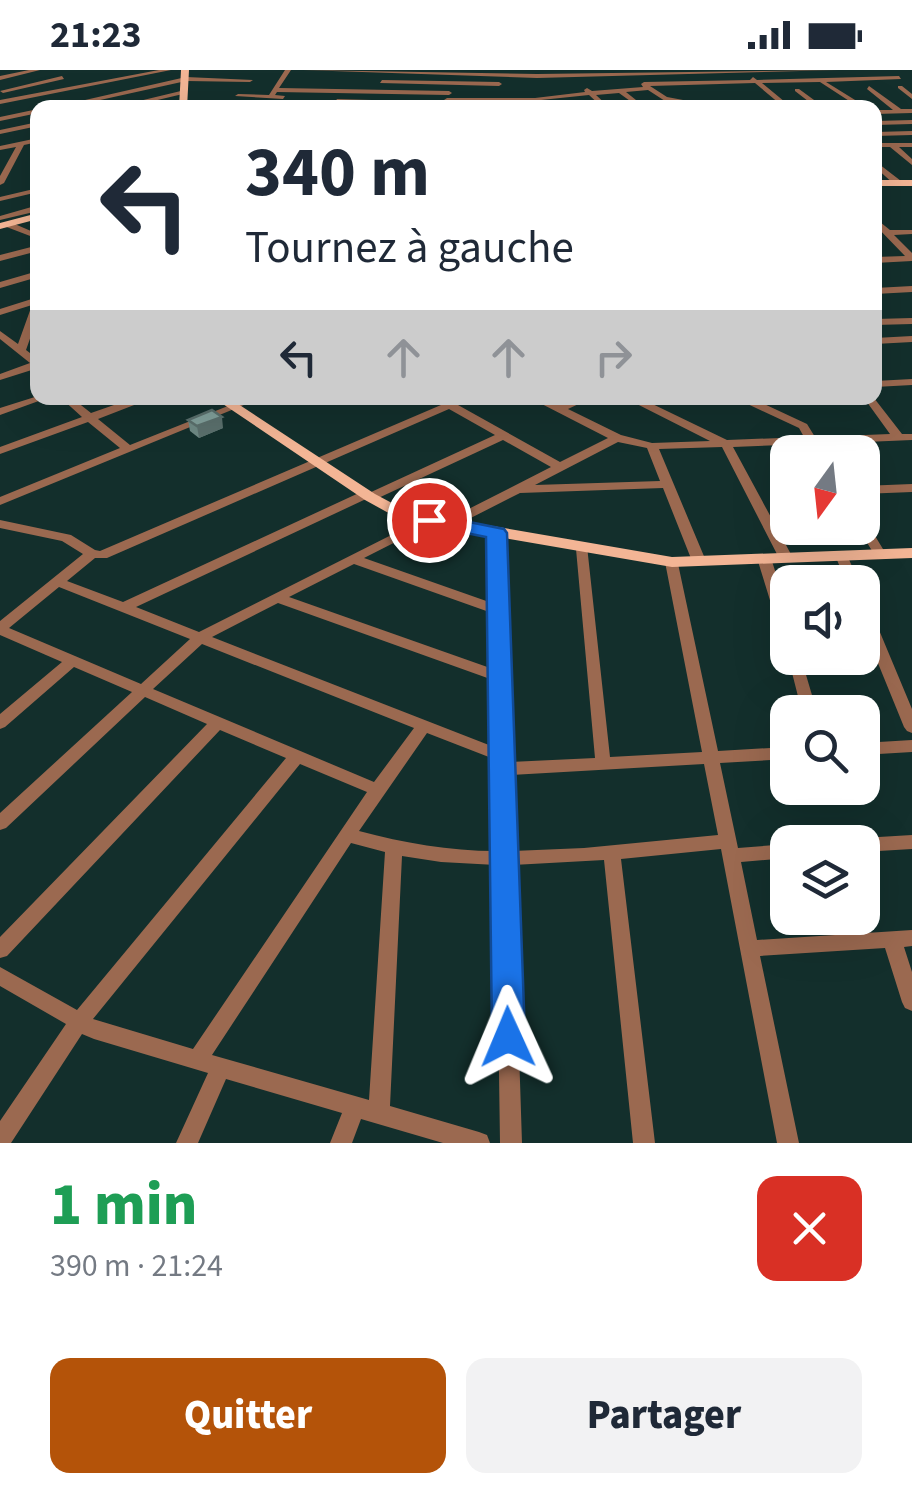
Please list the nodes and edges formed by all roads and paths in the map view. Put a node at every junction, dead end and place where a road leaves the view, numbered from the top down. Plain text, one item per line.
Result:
1 (37, 70) edge
2 (46, 70) edge
3 (105, 70) edge
4 (168, 70) edge
5 (257, 70) edge
6 (288, 70) edge
7 (306, 70) edge
8 (352, 70) edge
9 (802, 70) edge
10 (836, 70) edge
11 (888, 70) edge
12 (704, 71) edge
13 (756, 71) edge
14 (134, 72) edge
15 (386, 72) edge
16 (455, 72) edge
17 (600, 72) edge
18 (745, 72) edge
19 (566, 73) edge
20 (13, 75) junction
21 (520, 76) junction
22 (0, 78) edge
23 (62, 78) junction
24 (103, 80) junction
25 (250, 80) junction
26 (820, 80) junction
27 (281, 81) junction
28 (185, 82) edge
29 (346, 82) junction
30 (382, 82) junction
31 (756, 82) junction
32 (645, 83) junction
33 (33, 84) junction
34 (452, 84) junction
35 (475, 84) junction
36 (505, 84) junction
37 (580, 84) junction
38 (518, 85) junction
39 (536, 85) junction
40 (78, 86) junction
41 (869, 88) junction
42 (834, 89) junction
43 (907, 89) edge
44 (2, 90) edge
45 (620, 90) junction
46 (765, 90) junction
47 (797, 90) junction
48 (342, 91) junction
49 (240, 92) junction
50 (378, 92) junction
51 (411, 92) junction
52 (696, 92) junction
53 (272, 93) junction
54 (592, 93) junction
55 (306, 94) junction
56 (560, 96) junction
57 (18, 98) junction
58 (94, 100) edge
59 (135, 100) edge
60 (234, 100) edge
61 (302, 100) edge
62 (338, 100) edge
63 (409, 100) edge
64 (447, 100) edge
65 (476, 100) edge
66 (506, 100) edge
67 (538, 100) edge
68 (545, 100) edge
69 (563, 100) edge
70 (599, 100) edge
71 (633, 100) edge
72 (670, 100) edge
73 (699, 100) edge
74 (778, 100) edge
75 (811, 100) edge
76 (852, 100) edge
77 (0, 102) edge
78 (899, 111) junction
79 (912, 111) edge
80 (882, 112) edge
81 (30, 113) edge
82 (0, 121) edge
83 (882, 122) edge
84 (912, 122) edge
85 (30, 126) edge
86 (12, 130) junction
87 (0, 132) edge
88 (912, 133) edge
89 (882, 134) edge
90 (30, 138) edge
91 (30, 142) edge
92 (21, 144) junction
93 (912, 144) edge
94 (882, 145) edge
95 (892, 145) junction
96 (0, 148) edge
97 (11, 162) junction
98 (912, 163) edge
99 (0, 165) edge
100 (882, 168) edge
101 (0, 182) edge
102 (912, 182) edge
103 (882, 183) edge
104 (898, 183) junction
105 (30, 192) edge
106 (0, 199) edge
107 (30, 211) edge
108 (30, 217) edge
109 (2, 222) edge
110 (882, 227) edge
111 (912, 232) edge
112 (882, 233) edge
113 (888, 233) junction
114 (30, 234) edge
115 (30, 250) edge
116 (0, 258) edge
117 (912, 258) edge
118 (882, 260) edge
119 (30, 276) edge
120 (0, 285) edge
121 (912, 289) edge
122 (882, 290) edge
123 (30, 303) edge
124 (0, 312) edge
125 (898, 321) junction
126 (912, 321) edge
127 (882, 322) edge
128 (30, 326) edge
129 (0, 334) edge
130 (912, 339) edge
131 (882, 341) edge
132 (22, 351) junction
133 (30, 358) edge
134 (30, 367) edge
135 (0, 377) edge
136 (912, 382) edge
137 (882, 384) edge
138 (30, 402) edge
139 (75, 405) edge
140 (123, 405) edge
141 (221, 405) edge
142 (231, 405) edge
143 (448, 405) edge
144 (452, 405) edge
145 (552, 405) edge
146 (568, 405) edge
147 (647, 405) edge
148 (758, 405) edge
149 (875, 405) edge
150 (560, 409) junction
151 (0, 412) edge
152 (90, 417) junction
153 (504, 435) junction
154 (808, 435) edge
155 (905, 437) edge
156 (617, 438) junction
157 (880, 440) edge
158 (726, 444) junction
159 (652, 446) junction
160 (770, 446) edge
161 (128, 449) junction
162 (0, 451) edge
163 (318, 464) junction
164 (560, 467) junction
165 (668, 484) junction
166 (912, 488) edge
167 (880, 489) edge
168 (512, 490) junction
169 (367, 496) junction
170 (0, 501) edge
171 (429, 520) junction
172 (449, 524) junction
173 (7, 525) edge
174 (497, 533) junction
175 (0, 538) edge
176 (875, 545) edge
177 (582, 548) junction
178 (912, 552) edge
179 (92, 554) junction
180 (880, 554) junction
181 (842, 555) junction
182 (764, 558) junction
183 (786, 558) junction
184 (352, 559) junction
185 (699, 561) junction
186 (672, 562) junction
187 (846, 565) edge
188 (770, 578) edge
189 (56, 582) junction
190 (276, 598) junction
191 (123, 608) junction
192 (498, 610) junction
193 (0, 629) edge
194 (199, 638) junction
195 (880, 650) edge
196 (71, 662) junction
197 (500, 677) junction
198 (140, 692) junction
199 (0, 722) edge
200 (216, 723) junction
201 (424, 726) junction
202 (912, 727) edge
203 (912, 746) edge
204 (880, 748) edge
205 (770, 754) edge
206 (296, 757) junction
207 (710, 757) junction
208 (502, 762) junction
209 (603, 763) junction
210 (377, 790) junction
211 (0, 823) edge
212 (348, 834) junction
213 (912, 842) edge
214 (880, 845) edge
215 (729, 848) junction
216 (394, 850) junction
217 (770, 850) edge
218 (612, 852) junction
219 (504, 860) junction
220 (902, 939) edge
221 (749, 948) junction
222 (0, 950) edge
223 (0, 976) edge
224 (912, 1002) edge
225 (77, 1024) junction
226 (198, 1058) junction
227 (222, 1067) junction
228 (355, 1105) junction
229 (378, 1111) junction
230 (0, 1140) edge
231 (188, 1143) edge
232 (341, 1143) edge
233 (479, 1143) edge
234 (511, 1143) edge
235 (644, 1143) edge
236 (788, 1143) edge

1 - 20 street
2 - 23 street
3 - 24 street
4 - 14 street
5 - 25 street
6 - 27 street
7 - 8 street
8 - 15 street
8 - 29 street
9 - 10 street
9 - 13 street
9 - 26 street
11 - 43 street
12 - 18 street
12 - 32 street
13 - 18 street
14 - 24 street
15 - 16 street
15 - 30 street
16 - 21 street
16 - 34 street
17 - 19 street
17 - 32 street
18 - 31 street
19 - 21 street
19 - 37 street
20 - 22 street
20 - 33 street
21 - 38 street
23 - 33 street
23 - 40 street
24 - 40 street
25 - 28 street
25 - 49 street
26 - 31 street
26 - 42 street
26 - 43 street
27 - 29 street
27 - 53 street
28 - 49 street
28 - 58 street
28 - 59 street
29 - 48 street
30 - 34 street
30 - 50 street
31 - 32 street
31 - 46 street
32 - 37 street
32 - 45 street
32 - 52 street
32 - 72 street
33 - 44 street
34 - 35 street
34 - 64 street
35 - 36 street
35 - 65 street
36 - 38 street
36 - 66 street
37 - 39 street
37 - 54 street
38 - 39 street
39 - 67 street
40 - 57 street
41 - 42 street
41 - 43 street
41 - 78 street
42 - 47 street
42 - 76 street
44 - 57 street
45 - 54 street
45 - 71 street
46 - 47 street
46 - 52 street
46 - 74 street
47 - 75 street
48 - 50 street
48 - 55 street
48 - 62 street
49 - 53 street
49 - 60 street
50 - 51 street
51 - 63 street
51 - 64 street
52 - 73 street
53 - 55 street
54 - 56 street
54 - 70 street
55 - 61 street
56 - 68 street
56 - 69 street
57 - 77 street
78 - 79 street
78 - 80 street
81 - 82 street
82 - 86 street
83 - 84 street
85 - 86 street
86 - 87 street
86 - 90 street
88 - 89 street
91 - 92 street
92 - 96 street
92 - 97 street
93 - 95 street
94 - 95 street
95 - 98 street
97 - 99 street
97 - 101 street
100 - 104 street
102 - 104 main road
103 - 104 main road
105 - 106 street
107 - 109 street
108 - 109 main road
109 - 114 street
110 - 113 street
111 - 113 street
112 - 113 street
113 - 117 street
115 - 116 street
117 - 118 street
119 - 120 street
121 - 122 street
123 - 124 street
125 - 126 street
125 - 127 street
125 - 130 street
128 - 132 street
129 - 132 street
130 - 131 street
132 - 133 street
134 - 135 street
136 - 137 street
138 - 151 street
139 - 152 street
140 - 152 street
141 - 161 street
142 - 163 main road
143 - 163 street
144 - 153 street
145 - 150 street
146 - 150 street
147 - 158 street
148 - 154 street
149 - 155 street
150 - 156 street
152 - 161 street
152 - 162 street
153 - 164 street
153 - 169 street
155 - 157 street
156 - 159 street
156 - 164 street
158 - 159 street
158 - 160 street
158 - 183 street
159 - 165 street
161 - 170 street
163 - 169 main road
163 - 179 street
164 - 168 street
165 - 168 street
165 - 185 street
166 - 167 street
168 - 172 street
169 - 171 main road
169 - 191 street
171 - 172 main road
171 - 184 street
172 - 174 main road
173 - 175 street
173 - 179 street
174 - 177 main road
174 - 192 street
176 - 180 street
177 - 186 main road
177 - 209 street
178 - 180 main road
179 - 189 street
180 - 181 main road
181 - 183 main road
181 - 187 street
182 - 183 main road
182 - 185 main road
182 - 188 street
184 - 190 street
184 - 192 street
185 - 186 main road
186 - 207 street
189 - 191 street
189 - 193 street
190 - 194 street
190 - 197 street
191 - 194 street
192 - 197 street
193 - 196 street
194 - 198 street
194 - 201 street
195 - 202 street
196 - 198 street
196 - 199 street
197 - 208 street
198 - 200 street
198 - 211 street
200 - 206 street
200 - 222 street
201 - 208 street
201 - 210 street
203 - 204 street
205 - 207 street
206 - 210 street
206 - 225 street
207 - 209 street
207 - 215 street
208 - 209 street
208 - 219 street
210 - 212 street
212 - 216 street
212 - 226 street
213 - 214 street
215 - 217 street
215 - 218 street
215 - 221 street
216 - 219 street
216 - 229 street
218 - 219 street
218 - 235 street
219 - 234 street
220 - 221 street
220 - 224 street
221 - 236 street
223 - 225 street
225 - 226 street
225 - 230 street
226 - 227 street
227 - 228 street
227 - 231 street
228 - 229 street
228 - 232 street
229 - 233 street

